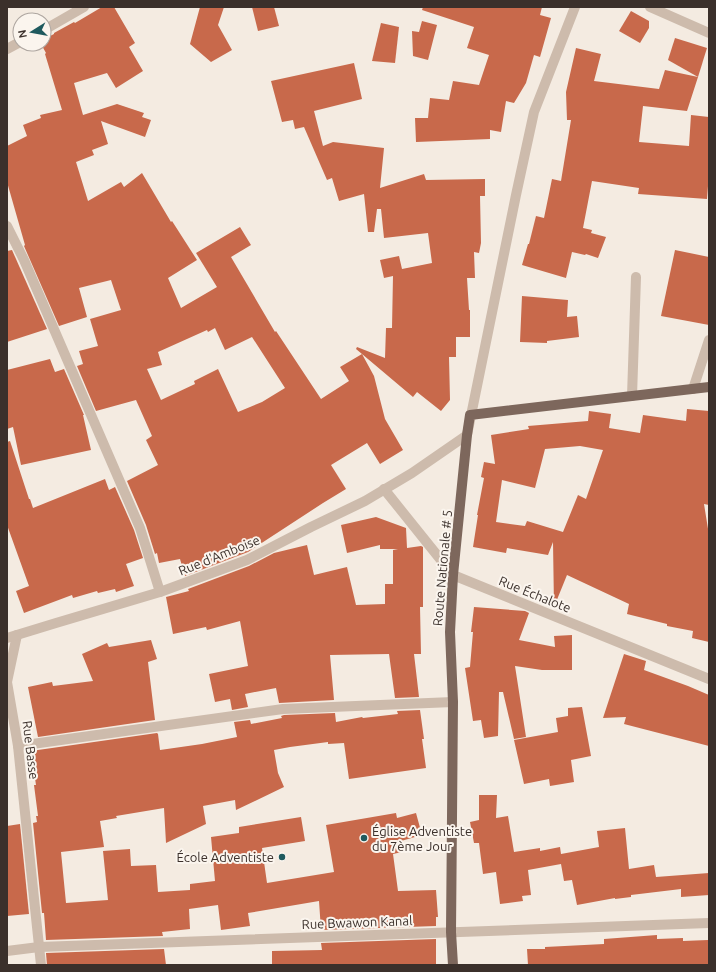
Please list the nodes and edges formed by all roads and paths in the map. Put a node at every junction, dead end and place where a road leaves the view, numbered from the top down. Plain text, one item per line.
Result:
1 (84, 7) edge
2 (575, 7) edge
3 (650, 7) edge
4 (52, 25) edge
5 (709, 32) edge
6 (7, 226) edge
7 (636, 277) dead end
8 (709, 340) edge
9 (709, 387) edge
10 (693, 389) junction
11 (632, 396) junction
12 (467, 435) junction
13 (384, 489) junction
14 (453, 575) junction
15 (160, 592) junction
16 (18, 635) junction
17 (7, 638) edge
18 (709, 679) edge
19 (453, 702) junction
20 (18, 746) junction
21 (709, 923) edge
22 (451, 932) junction
23 (39, 948) junction
24 (7, 951) edge
25 (41, 965) edge
26 (453, 965) edge

1 - 4 street
2 - 12 street
3 - 5 street
6 - 15 street
7 - 11 street
8 - 10 street
9 - 10 main road, Route Nationale # 5
10 - 11 main road, Route Nationale # 5
11 - 12 main road, Route Nationale # 5
12 - 13 street, Rue d'Amboise
12 - 14 main road, Route Nationale # 5
13 - 14 street, Rue Échalote
13 - 15 street, Rue d'Amboise
14 - 18 street, Rue Échalote
14 - 19 main road, Route Nationale # 5
15 - 16 street, Rue d'Amboise
16 - 17 street, Rue d'Amboise
16 - 20 street, Rue Basse
19 - 20 street
19 - 22 main road, Route Nationale # 5
20 - 23 street, Rue Basse
21 - 22 street, Rue Bwawon Kanal
22 - 23 street, Rue Bwawon Kanal
22 - 26 main road, Route Nationale # 5
23 - 24 street, Rue Bwawon Kanal
23 - 25 street, Rue Basse

